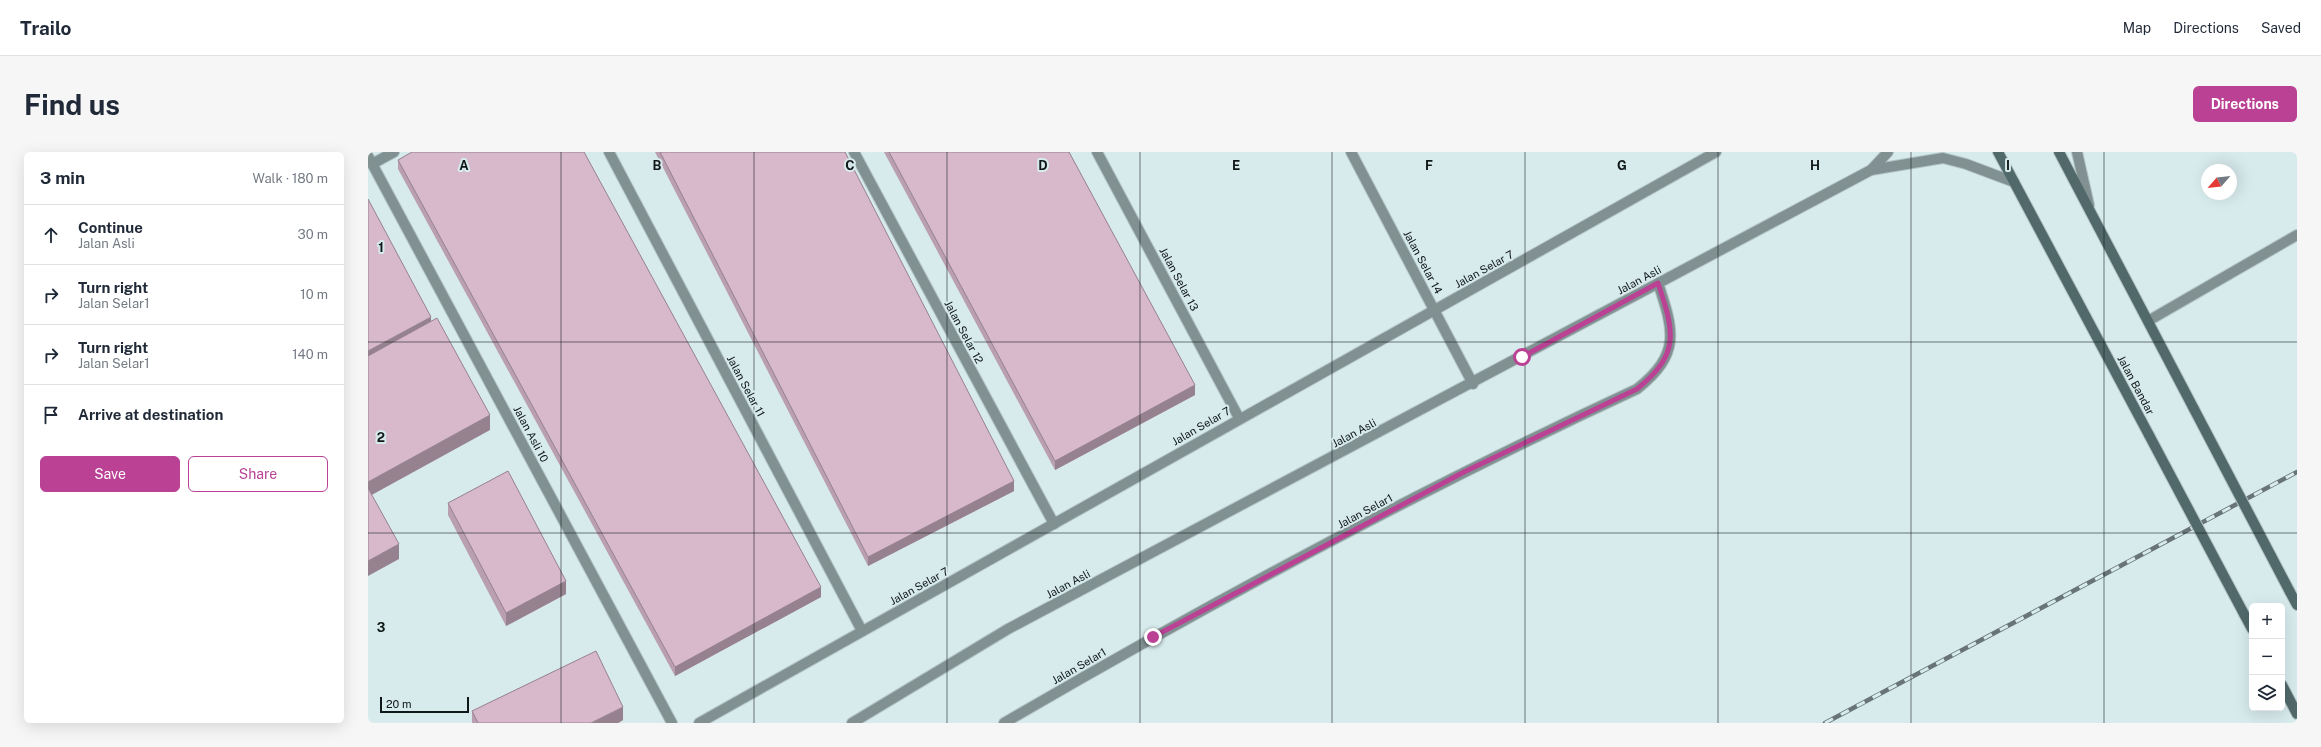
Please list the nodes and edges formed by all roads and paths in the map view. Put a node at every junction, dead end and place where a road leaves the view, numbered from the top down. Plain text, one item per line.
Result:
1 (394, 152) edge
2 (609, 152) edge
3 (854, 152) edge
4 (1097, 152) edge
5 (1351, 152) edge
6 (1716, 152) edge
7 (1888, 152) edge
8 (1998, 152) edge
9 (2059, 152) edge
10 (2077, 152) edge
11 (370, 160) edge
12 (1871, 170) junction
13 (2014, 182) junction
14 (2092, 218) junction
15 (2297, 235) edge
16 (1658, 283) junction
17 (1434, 310) junction
18 (2148, 321) junction
19 (1473, 384) junction
20 (1239, 418) junction
21 (1054, 524) junction
22 (2297, 605) edge
23 (2249, 623) edge
24 (862, 631) junction
25 (2285, 692) edge
26 (2297, 714) edge
27 (672, 723) edge
28 (699, 723) edge
29 (852, 723) edge
30 (1004, 723) edge

1 - 11 street
2 - 24 street, Jalan Selar 11
3 - 21 street, Jalan Selar 12
4 - 20 street, Jalan Selar 13
5 - 17 street, Jalan Selar 14
6 - 17 street, Jalan Selar 7
7 - 12 street, Jalan Asli
8 - 13 main road, Jalan Bandar
9 - 14 main road
10 - 14 street
11 - 27 street, Jalan Asli 10
12 - 13 street, Jalan Asli
12 - 16 street, Jalan Asli
13 - 23 main road, Jalan Bandar, bridge
14 - 18 main road
15 - 18 street
16 - 19 street, Jalan Asli
16 - 30 street, Jalan Selar1
17 - 19 street, Jalan Selar 14
17 - 20 street, Jalan Selar 7
18 - 22 main road, bridge
19 - 29 street, Jalan Asli
20 - 21 street, Jalan Selar 7
21 - 24 street, Jalan Selar 7
24 - 28 street, Jalan Selar 7
25 - 26 main road

